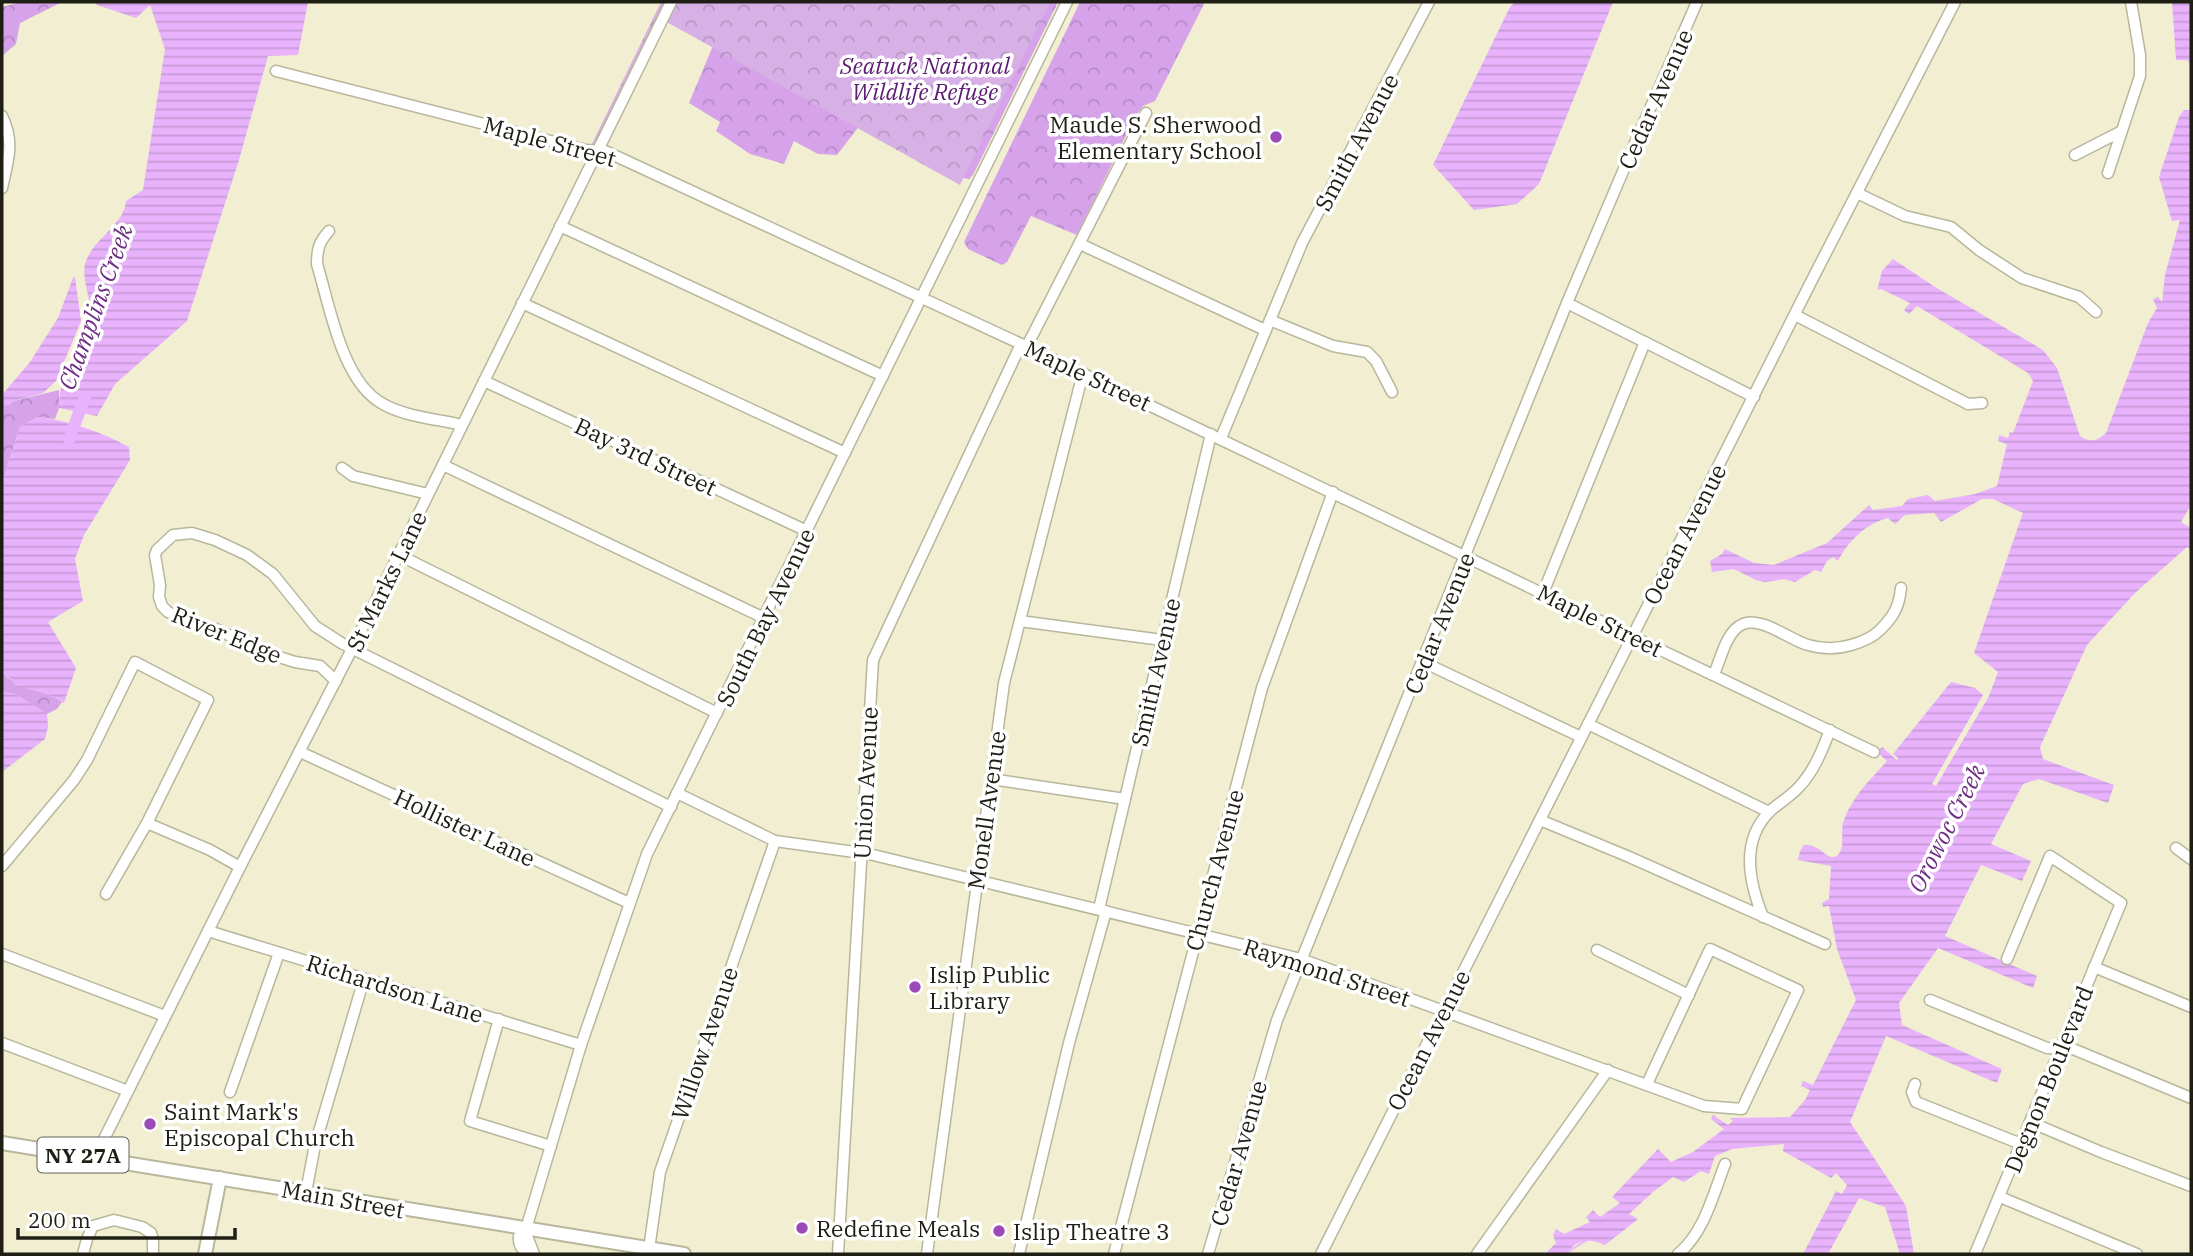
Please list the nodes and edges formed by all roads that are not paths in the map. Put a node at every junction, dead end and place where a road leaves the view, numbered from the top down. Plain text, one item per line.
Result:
1 (671, 2) edge
2 (1067, 2) edge
3 (1429, 2) edge
4 (1697, 2) edge
5 (1955, 2) edge
6 (2130, 2) edge
7 (276, 71) dead end
8 (1146, 113) dead end
9 (2, 116) edge
10 (2120, 132) junction
11 (597, 150) junction
12 (2075, 155) dead end
13 (2108, 173) dead end
14 (2, 188) edge
15 (1857, 193) junction
16 (560, 226) junction
17 (329, 231) dead end
18 (1080, 244) junction
19 (921, 298) junction
20 (522, 303) junction
21 (1567, 303) junction
22 (2096, 312) dead end
23 (1795, 315) junction
24 (1268, 325) junction
25 (1644, 342) junction
26 (1024, 345) junction
27 (1083, 373) junction
28 (883, 376) junction
29 (484, 381) junction
30 (1392, 392) dead end
31 (1754, 397) junction
32 (1982, 403) dead end
33 (462, 425) junction
34 (1216, 436) junction
35 (845, 453) junction
36 (443, 465) junction
37 (342, 468) dead end
38 (1333, 492) junction
39 (428, 494) junction
40 (807, 531) junction
41 (399, 555) junction
42 (1466, 556) junction
43 (1901, 588) dead end
44 (1543, 593) junction
45 (764, 618) junction
46 (1020, 621) junction
47 (1632, 636) junction
48 (1162, 640) junction
49 (353, 647) junction
50 (1423, 662) junction
51 (1714, 674) junction
52 (337, 681) junction
53 (718, 713) junction
54 (1588, 724) junction
55 (1829, 730) junction
56 (1581, 737) junction
57 (300, 752) junction
58 (1874, 752) dead end
59 (991, 779) junction
60 (677, 793) junction
61 (1125, 799) junction
62 (671, 807) junction
63 (1769, 812) junction
64 (1540, 820) junction
65 (147, 823) junction
66 (775, 841) junction
67 (2176, 848) dead end
68 (861, 853) junction
69 (2191, 859) edge
70 (2, 866) edge
71 (240, 867) junction
72 (977, 879) junction
73 (106, 894) dead end
74 (629, 903) junction
75 (1102, 910) junction
76 (1763, 917) junction
77 (208, 932) junction
78 (1197, 933) junction
79 (1825, 944) dead end
80 (1597, 950) dead end
81 (279, 953) junction
82 (2, 954) edge
83 (1301, 959) junction
84 (2007, 959) dead end
85 (2094, 967) junction
86 (364, 979) junction
87 (1689, 995) junction
88 (1930, 1000) dead end
89 (2191, 1007) edge
90 (1444, 1010) junction
91 (165, 1016) junction
92 (499, 1020) junction
93 (2, 1043) edge
94 (581, 1045) junction
95 (2061, 1048) junction
96 (1608, 1070) junction
97 (1647, 1084) junction
98 (1915, 1084) dead end
99 (128, 1091) junction
100 (229, 1092) dead end
101 (2191, 1098) edge
102 (2030, 1122) junction
103 (2021, 1144) junction
104 (551, 1146) junction
105 (3, 1147) edge
106 (95, 1157) junction
107 (1725, 1164) dead end
108 (220, 1178) junction
109 (2191, 1186) edge
110 (306, 1192) junction
111 (2000, 1197) junction
112 (526, 1230) junction
113 (649, 1249) junction
114 (83, 1254) edge
115 (153, 1254) edge
116 (205, 1254) edge
117 (534, 1254) edge
118 (684, 1254) edge
119 (838, 1254) edge
120 (927, 1254) edge
121 (1019, 1254) edge
122 (1114, 1254) edge
123 (1208, 1254) edge
124 (1321, 1254) edge
125 (1477, 1254) edge
126 (1678, 1254) edge
127 (1975, 1254) edge
128 (2137, 1254) edge

1 - 11 street, St Marks Lane
2 - 19 street, South Bay Avenue
3 - 24 street, Smith Avenue
4 - 21 street, Cedar Avenue
5 - 15 street, Ocean Avenue
6 - 10 street
7 - 11 street, Maple Street
8 - 18 street, Union Avenue
9 - 14 street
10 - 12 street
10 - 13 street
11 - 16 street, St Marks Lane
11 - 19 street, Maple Street
15 - 22 street
15 - 23 street, Ocean Avenue
16 - 20 street, St Marks Lane
16 - 28 street
17 - 33 street
18 - 24 street
18 - 26 street, Union Avenue
19 - 26 street, Maple Street
19 - 28 street, South Bay Avenue
20 - 29 street, St Marks Lane
20 - 35 street
21 - 25 street
21 - 42 street, Cedar Avenue
23 - 31 street, Ocean Avenue
23 - 32 street
24 - 30 street
24 - 34 street, Smith Avenue
25 - 31 street
25 - 44 street
26 - 27 street, Maple Street
26 - 68 street, Union Avenue
27 - 34 street, Maple Street
27 - 46 street, Monell Avenue
28 - 35 street, South Bay Avenue
29 - 33 street, St Marks Lane
29 - 40 street, Bay 3rd Street
31 - 47 street, Ocean Avenue
33 - 36 street, St Marks Lane
34 - 38 street, Maple Street
34 - 48 street, Smith Avenue
35 - 40 street, South Bay Avenue
36 - 39 street, St Marks Lane
36 - 45 street
37 - 39 street
38 - 42 street, Maple Street
38 - 78 street, Church Avenue
39 - 41 street, St Marks Lane
40 - 45 street, South Bay Avenue
41 - 49 street, St Marks Lane
41 - 53 street
42 - 44 street, Maple Street
42 - 50 street, Cedar Avenue
43 - 51 street
44 - 47 street, Maple Street
45 - 53 street, South Bay Avenue
46 - 48 street
46 - 59 street, Monell Avenue
47 - 51 street, Maple Street
47 - 54 street, Ocean Avenue
48 - 61 street, Smith Avenue
49 - 52 street, St Marks Lane
49 - 52 street, River Edge
49 - 62 street, River Edge
50 - 56 street
50 - 83 street, Cedar Avenue
51 - 55 street, Maple Street
52 - 57 street, St Marks Lane
53 - 60 street, South Bay Avenue
54 - 56 street, Ocean Avenue
54 - 63 street
55 - 58 street, Maple Street
55 - 63 street
56 - 64 street, Ocean Avenue
57 - 71 street, St Marks Lane
57 - 74 street, Hollister Lane
59 - 61 street
59 - 72 street, Monell Avenue
60 - 62 street, South Bay Avenue
60 - 66 street, Raymond Street
61 - 75 street, Smith Avenue
62 - 74 street, South Bay Avenue
63 - 76 street
64 - 76 street
64 - 90 street, Ocean Avenue
65 - 70 street
65 - 71 street
65 - 73 street
66 - 68 street, Raymond Street
66 - 113 street, Willow Avenue
67 - 69 street
68 - 72 street, Raymond Street
68 - 119 street, Union Avenue
71 - 77 street, St Marks Lane
72 - 75 street, Raymond Street
72 - 120 street, Monell Avenue
74 - 94 street, South Bay Avenue
75 - 78 street, Raymond Street
75 - 121 street, Smith Avenue
76 - 79 street
77 - 81 street, Richardson Lane
77 - 91 street, St Marks Lane
78 - 83 street, Raymond Street
78 - 122 street, Church Avenue
80 - 87 street
81 - 86 street, Richardson Lane
81 - 100 street
82 - 91 street
83 - 90 street, Raymond Street
83 - 123 street, Cedar Avenue
84 - 85 street, Degnon Boulevard
85 - 89 street
85 - 95 street, Degnon Boulevard
86 - 92 street, Richardson Lane
86 - 110 street
87 - 97 street
87 - 97 street, Raymond Street
88 - 95 street
90 - 96 street, Raymond Street
90 - 124 street, Ocean Avenue
91 - 99 street, St Marks Lane
92 - 94 street, Richardson Lane
92 - 104 street
93 - 99 street
94 - 104 street, South Bay Avenue
95 - 101 street
95 - 102 street, Degnon Boulevard
96 - 97 street, Raymond Street
96 - 125 street
98 - 103 street
99 - 106 street, St Marks Lane
102 - 103 street, Degnon Boulevard
102 - 109 street
103 - 111 street, Degnon Boulevard
104 - 112 street, South Bay Avenue
105 - 106 main road, Main Street / NY 27A
106 - 108 main road, Main Street / NY 27A
107 - 126 street
108 - 110 main road, Main Street / NY 27A
108 - 116 main road
110 - 112 main road, Main Street / NY 27A
111 - 127 street, Degnon Boulevard
111 - 128 street
112 - 113 main road, Main Street / NY 27A
112 - 117 street
113 - 118 main road, Main Street / NY 27A
114 - 115 street

